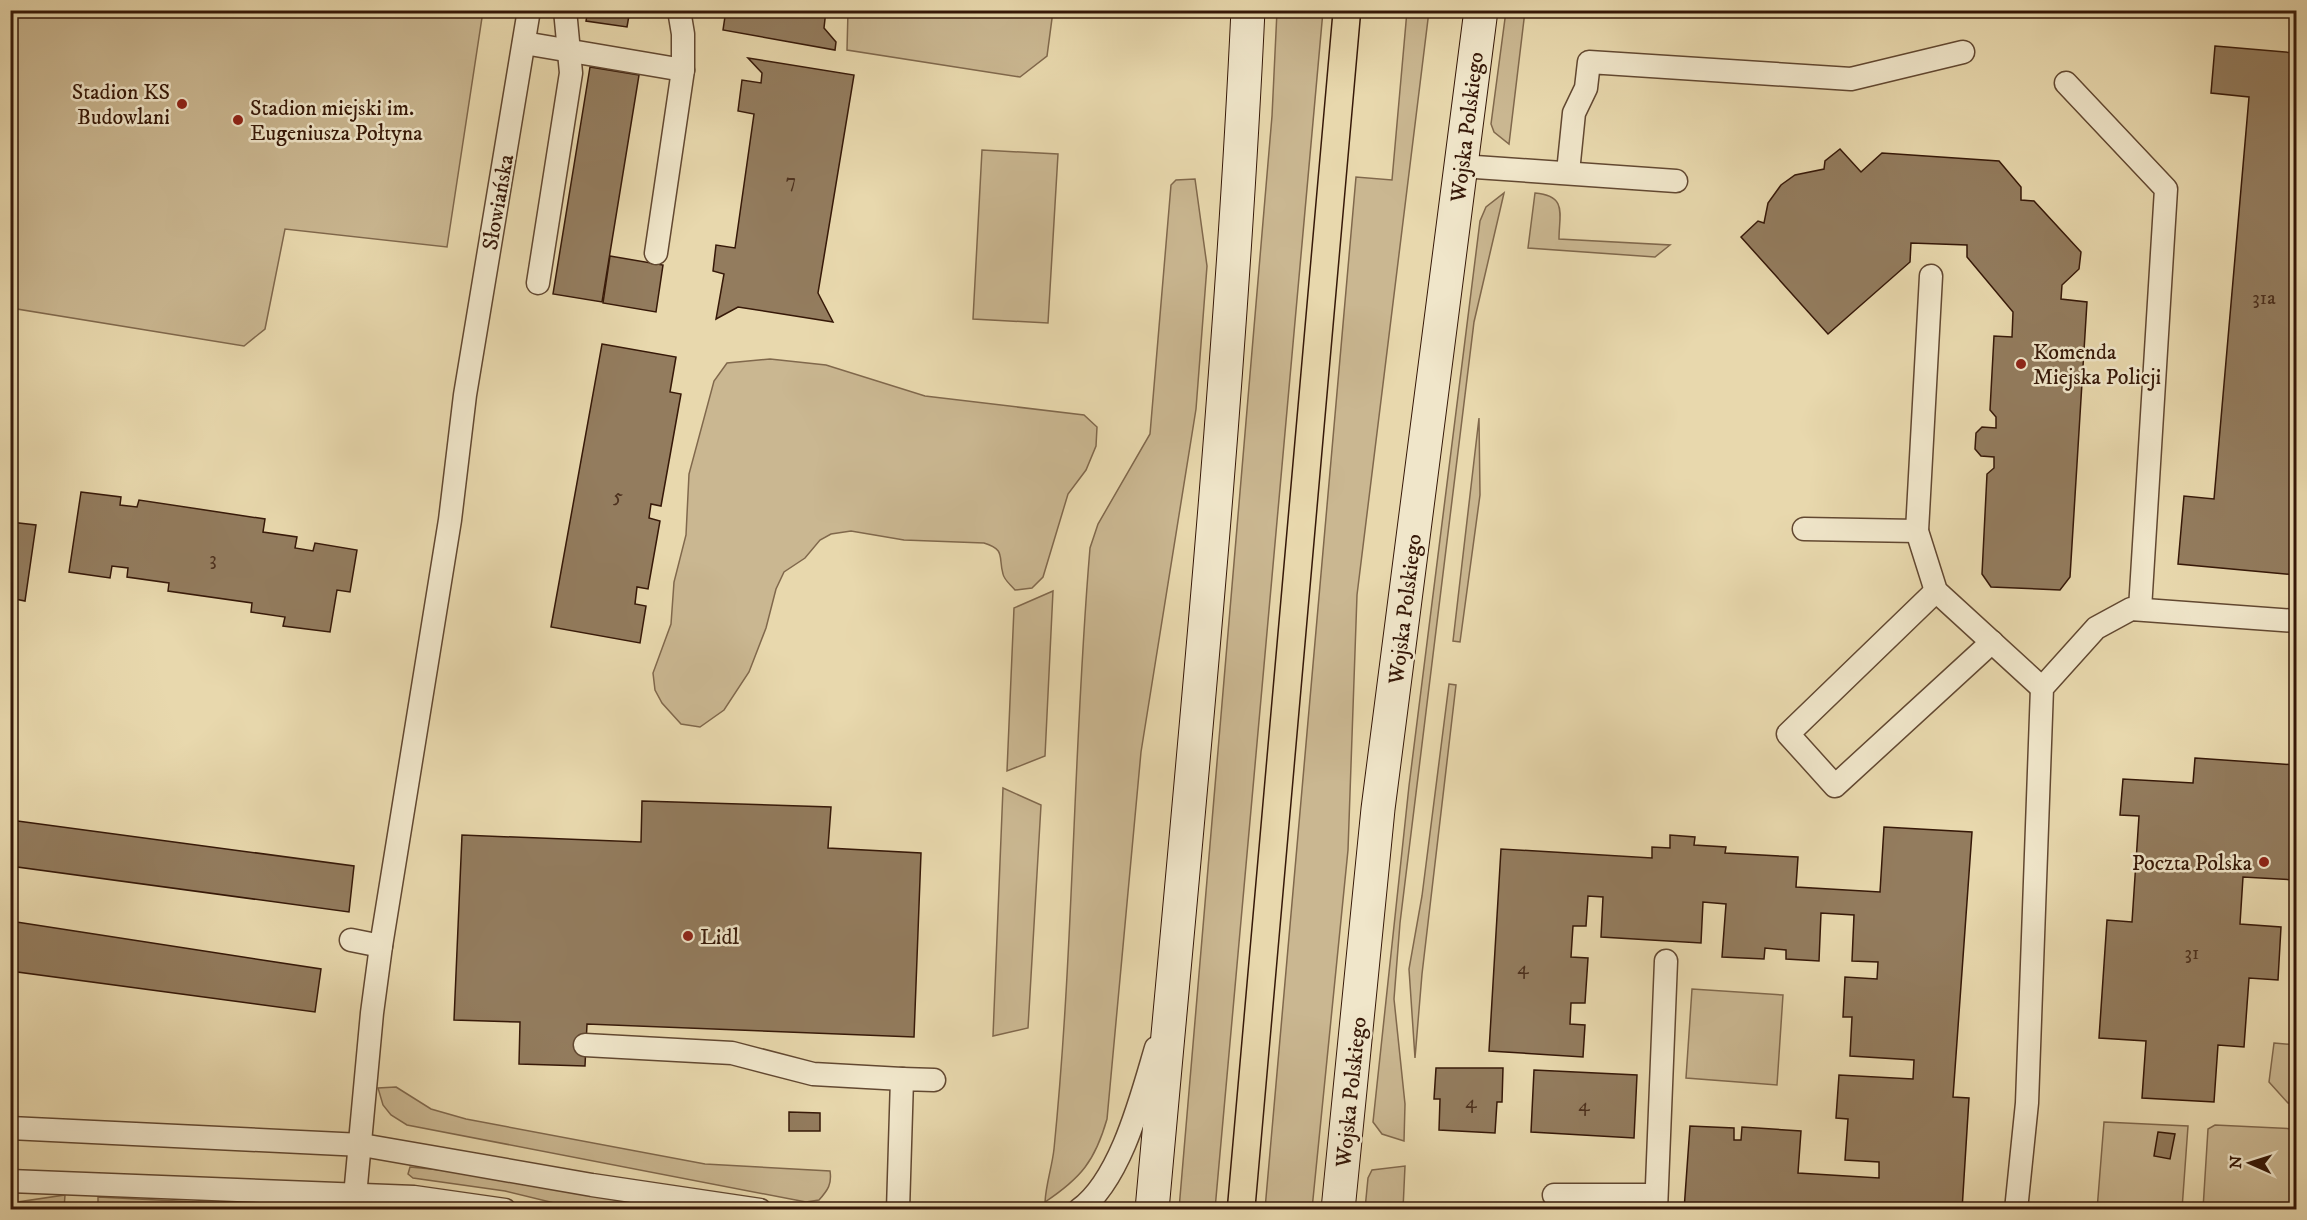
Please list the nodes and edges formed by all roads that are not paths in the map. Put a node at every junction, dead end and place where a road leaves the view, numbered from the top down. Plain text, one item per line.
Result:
1 (529, 10) edge
2 (565, 10) edge
3 (679, 10) edge
4 (1248, 10) edge
5 (1481, 10) edge
6 (524, 43) junction
7 (569, 50) junction
8 (1963, 52) dead end
9 (683, 70) junction
10 (2066, 83) dead end
11 (1461, 166) junction
12 (1568, 172) junction
13 (1676, 180) dead end
14 (656, 253) dead end
15 (1930, 276) dead end
16 (538, 283) dead end
17 (1804, 529) dead end
18 (1917, 531) junction
19 (1936, 591) junction
20 (2140, 609) junction
21 (2296, 621) edge
22 (1992, 642) junction
23 (2042, 688) junction
24 (351, 940) dead end
25 (381, 946) junction
26 (1666, 961) dead end
27 (1171, 1001) junction
28 (585, 1045) dead end
29 (902, 1079) junction
30 (934, 1080) dead end
31 (10, 1128) edge
32 (362, 1145) junction
33 (10, 1181) edge
34 (1554, 1195) dead end
35 (355, 1196) junction
36 (1656, 1202) edge
37 (505, 1209) edge
38 (760, 1209) edge
39 (898, 1209) edge
40 (1079, 1209) edge
41 (1152, 1209) edge
42 (1338, 1209) edge
43 (2016, 1209) edge

1 - 6 lane, Słowiańska
2 - 7 lane
3 - 9 lane
4 - 27 street
5 - 11 street, Wojska Polskiego
6 - 7 lane
6 - 25 lane, Słowiańska
7 - 9 lane
7 - 16 lane
8 - 12 lane
9 - 14 lane
10 - 20 lane
11 - 12 lane
11 - 42 street, Wojska Polskiego
12 - 13 lane
15 - 18 lane
17 - 18 lane
18 - 19 lane
19 - 22 lane
19 - 22 lane
20 - 21 lane
20 - 23 lane
22 - 23 lane
23 - 43 lane
24 - 25 lane
25 - 32 lane, Słowiańska
26 - 36 lane
27 - 40 lane
27 - 41 street
28 - 29 lane
29 - 30 lane
29 - 39 lane
31 - 32 lane
32 - 35 lane, Słowiańska
32 - 38 lane
33 - 35 lane
34 - 36 lane
35 - 37 lane

